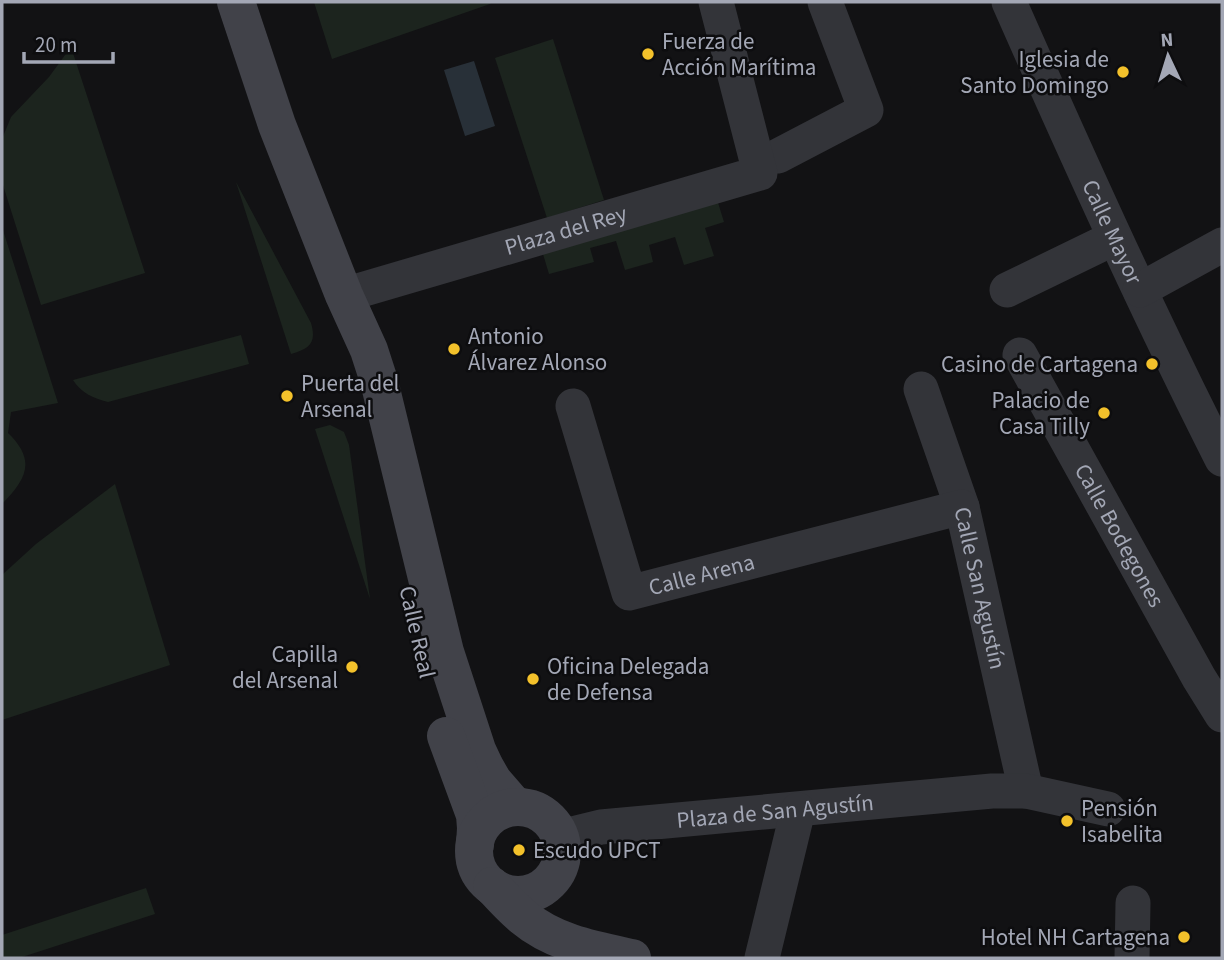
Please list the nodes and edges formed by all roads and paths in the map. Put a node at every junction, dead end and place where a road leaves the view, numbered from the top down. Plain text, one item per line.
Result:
1 (212, 2) edge
2 (236, 2) edge
3 (716, 2) edge
4 (825, 2) edge
5 (1009, 2) edge
6 (766, 150) junction
7 (1114, 238) junction
8 (1222, 246) edge
9 (1007, 290) dead end
10 (1140, 290) junction
11 (344, 295) junction
12 (1020, 355) dead end
13 (921, 389) dead end
14 (573, 406) dead end
15 (387, 412) junction
16 (1222, 459) edge
17 (962, 507) junction
18 (1222, 715) edge
19 (1009, 791) junction
20 (519, 807) junction
21 (1108, 809) dead end
22 (798, 810) junction
23 (475, 845) junction
24 (559, 853) junction
25 (492, 886) junction
26 (1133, 903) dead end
27 (631, 958) edge
28 (762, 958) edge
29 (1132, 958) edge

1 - 11 main road, Calle Real
2 - 11 main road, Calle Real
3 - 6 street
4 - 6 street
5 - 7 street, Calle Mayor
6 - 11 street, Plaza del Rey
7 - 9 street
7 - 10 street, Calle Mayor
8 - 10 street
10 - 16 street, Calle Mayor
11 - 15 main road, Calle Real
12 - 18 street, Calle Bodegones
13 - 17 street, Calle San Agustín
14 - 17 street, Calle Arena
15 - 20 main road, Calle Real
15 - 23 main road, Calle Real
17 - 19 street, Calle San Agustín
19 - 21 street, Plaza de San Agustín
19 - 22 street, Plaza de San Agustín
20 - 23 main road
20 - 24 main road
22 - 24 street, Plaza de San Agustín
22 - 28 street
23 - 25 main road
24 - 25 main road
24 - 27 main road
25 - 27 main road
26 - 29 street

